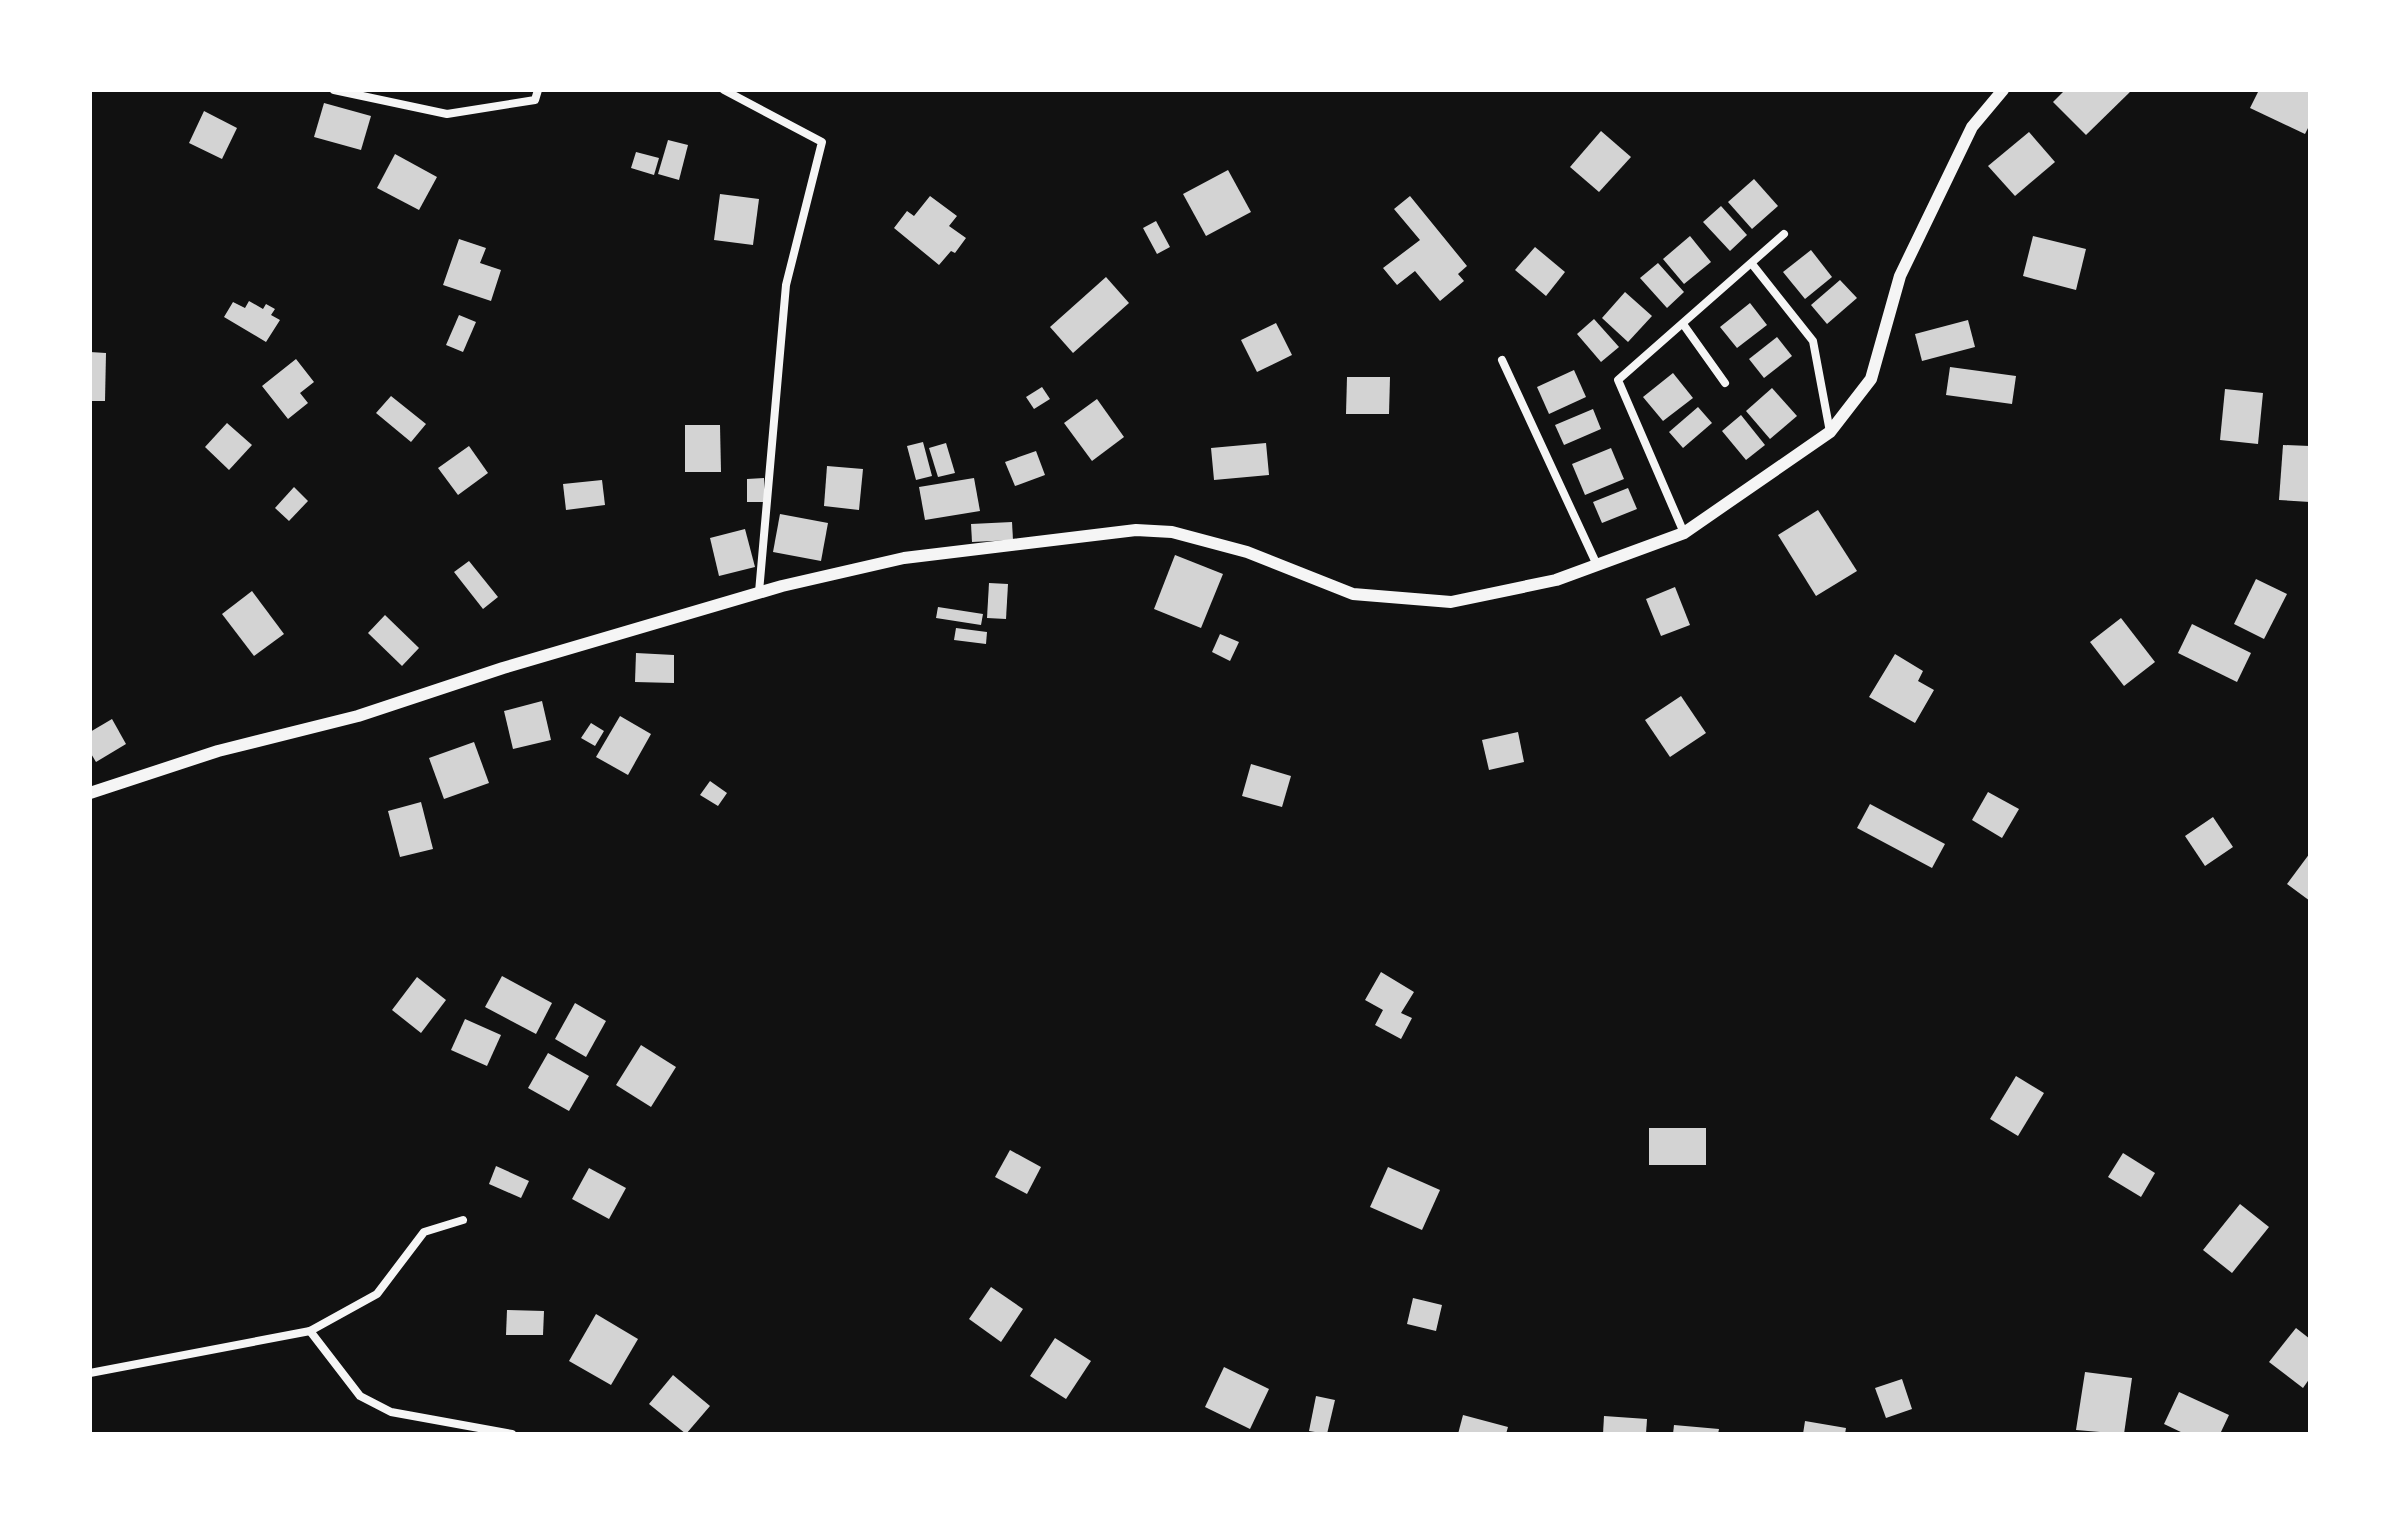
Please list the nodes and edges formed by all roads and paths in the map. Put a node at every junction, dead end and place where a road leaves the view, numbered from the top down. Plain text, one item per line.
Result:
1 (334, 90) edge
2 (538, 90) edge
3 (724, 90) edge
4 (2003, 90) edge
5 (1784, 234) dead end
6 (1752, 264) junction
7 (1683, 324) junction
8 (1502, 360) dead end
9 (1725, 383) dead end
10 (1830, 432) junction
11 (1684, 533) junction
12 (1597, 565) junction
13 (759, 592) junction
14 (90, 793) edge
15 (463, 1220) dead end
16 (310, 1331) junction
17 (90, 1373) edge
18 (512, 1434) edge

1 - 2 street
3 - 13 street
4 - 10 street
5 - 6 street
6 - 7 street
6 - 10 street
7 - 9 street
7 - 11 street
8 - 12 street
10 - 11 street
11 - 12 street
12 - 13 street
13 - 14 street
15 - 16 street
16 - 17 street
16 - 18 street

